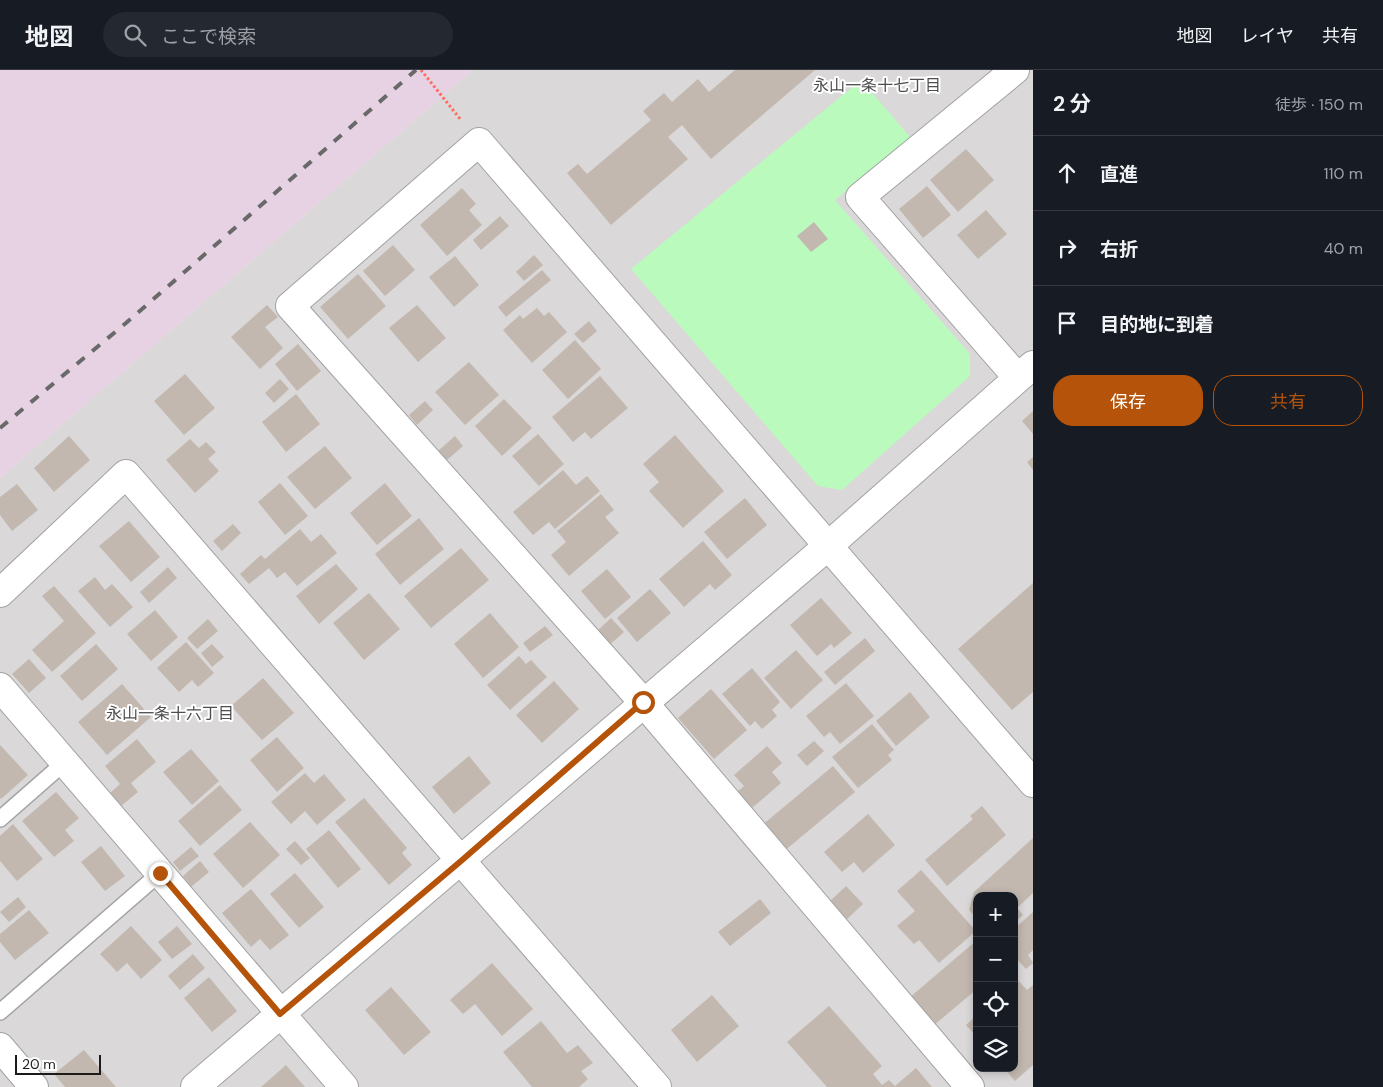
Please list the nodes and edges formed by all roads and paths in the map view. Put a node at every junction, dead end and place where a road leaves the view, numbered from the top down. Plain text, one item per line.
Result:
1 (421, 70) edge
2 (1015, 70) edge
3 (479, 142) junction
4 (1025, 372) edge
5 (828, 546) junction
6 (0, 593) edge
7 (0, 687) edge
8 (643, 702) junction
9 (64, 762) junction
10 (1033, 783) edge
11 (0, 819) edge
12 (461, 861) junction
13 (160, 873) junction
14 (0, 1012) edge
15 (280, 1014) junction
16 (0, 1047) edge
17 (34, 1087) edge
18 (195, 1087) edge
19 (344, 1087) edge
20 (657, 1087) edge
21 (970, 1087) edge

1 - 3 path
2 - 4 street
3 - 5 street
3 - 8 street
4 - 5 street
5 - 8 street
5 - 10 street
6 - 12 street
7 - 9 street
8 - 12 street
8 - 21 street
9 - 11 lane
9 - 13 street
12 - 15 street
12 - 20 street
13 - 14 lane
13 - 15 street
15 - 18 street
15 - 19 street
16 - 17 street

